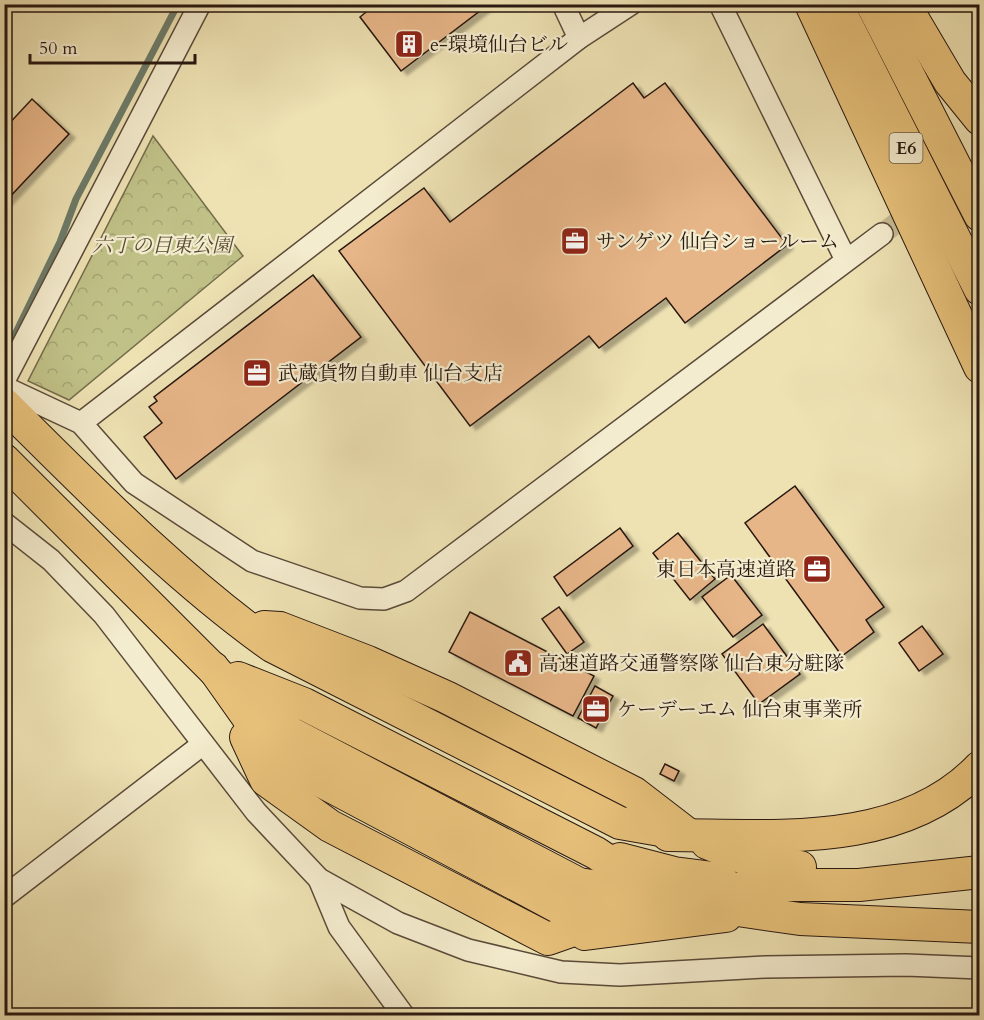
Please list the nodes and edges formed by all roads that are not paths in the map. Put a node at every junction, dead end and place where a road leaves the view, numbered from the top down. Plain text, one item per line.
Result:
1 (563, 4) edge
2 (632, 4) edge
3 (720, 4) edge
4 (811, 4) edge
5 (836, 4) edge
6 (872, 4) edge
7 (904, 4) edge
8 (196, 11) edge
9 (579, 38) junction
10 (980, 119) edge
11 (980, 215) edge
12 (882, 234) tunnel mouth
13 (846, 260) junction
14 (980, 289) edge
15 (980, 367) edge
16 (4, 381) edge
17 (4, 387) edge
18 (4, 404) edge
19 (81, 423) junction
20 (4, 460) edge
21 (4, 523) edge
22 (244, 626) junction
23 (213, 668) junction
24 (203, 744) junction
25 (980, 767) edge
26 (634, 794) junction
27 (689, 835) junction
28 (605, 844) junction
29 (980, 851) edge
30 (760, 862) junction
31 (980, 872) edge
32 (319, 879) junction
33 (4, 897) edge
34 (663, 898) junction
35 (753, 913) junction
36 (980, 927) edge
37 (548, 939) junction
38 (980, 968) edge
39 (404, 1016) edge

1 - 9 street
2 - 9 street
3 - 13 street
4 - 15 highway
5 - 14 highway, E6
6 - 11 highway, E6
7 - 10 highway
8 - 16 street
9 - 19 street
12 - 13 street
13 - 19 street
17 - 19 street
18 - 22 highway
20 - 23 highway
21 - 24 street
22 - 26 highway
22 - 27 highway
22 - 28 highway
23 - 28 highway
23 - 34 highway
23 - 37 highway
24 - 32 street
24 - 33 street
25 - 30 highway
26 - 27 highway
26 - 30 highway
27 - 28 highway
27 - 30 highway
28 - 30 highway
28 - 34 highway
29 - 30 highway
30 - 31 highway
30 - 34 highway
32 - 38 street
32 - 39 street
34 - 35 highway
34 - 37 highway
35 - 36 highway
35 - 37 highway

